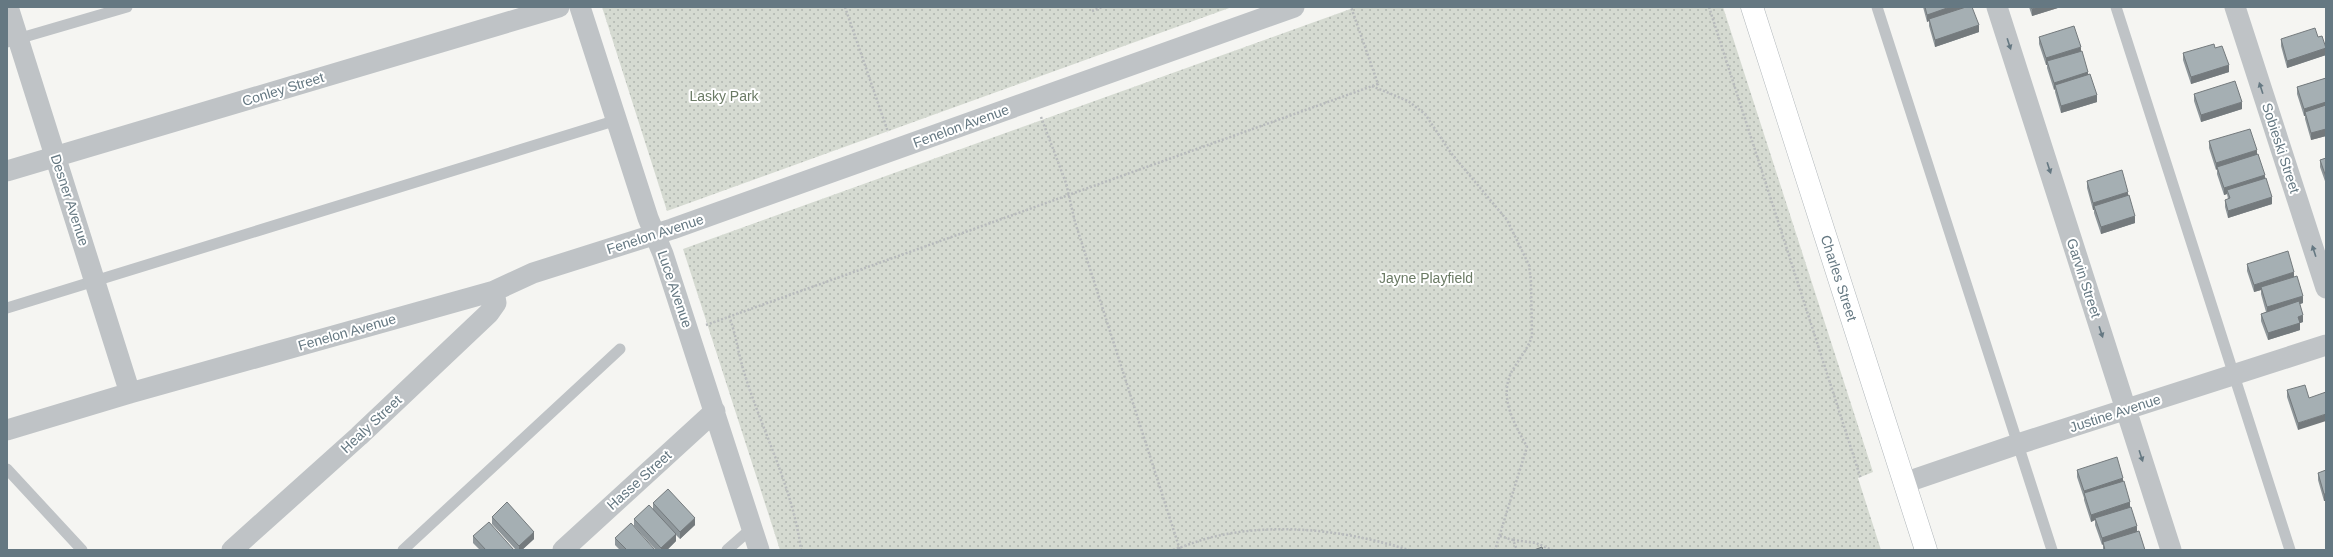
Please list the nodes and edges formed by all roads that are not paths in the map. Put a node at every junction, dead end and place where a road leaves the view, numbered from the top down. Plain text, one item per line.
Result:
1 (8, 7) edge
2 (127, 7) edge
3 (558, 7) edge
4 (580, 7) edge
5 (1294, 7) edge
6 (1752, 7) edge
7 (1877, 7) edge
8 (1997, 7) edge
9 (2116, 7) edge
10 (2235, 7) edge
11 (13, 41) edge
12 (617, 120) junction
13 (56, 156) junction
14 (7, 171) edge
15 (656, 235) junction
16 (95, 281) junction
17 (2326, 288) edge
18 (494, 290) junction
19 (7, 308) edge
20 (2326, 345) edge
21 (620, 350) dead end
22 (2234, 375) junction
23 (130, 393) junction
24 (2126, 410) junction
25 (715, 411) junction
26 (7, 430) edge
27 (2018, 444) junction
28 (7, 469) edge
29 (1904, 483) junction
30 (752, 528) junction
31 (82, 550) edge
32 (232, 550) edge
33 (404, 550) edge
34 (563, 550) edge
35 (727, 550) edge
36 (759, 550) edge
37 (1926, 550) edge
38 (2052, 550) edge
39 (2171, 550) edge
40 (2290, 550) edge

1 - 11 street, Desner Avenue
2 - 11 lane
3 - 13 street, Conley Street
4 - 12 street, Luce Avenue
5 - 15 street, Fenelon Avenue
6 - 29 street, Charles Street
7 - 27 lane
8 -> 24 street, Garvin Street
9 - 22 lane
17 -> 10 street, Sobieski Street
11 - 13 street, Desner Avenue
12 - 15 street, Luce Avenue
12 - 16 lane
13 - 14 street, Conley Street
13 - 16 street, Desner Avenue
15 - 18 street, Fenelon Avenue
15 - 25 street, Luce Avenue
16 - 19 lane
16 - 23 street, Desner Avenue
18 - 23 street, Fenelon Avenue
18 - 32 street, Healy Street
20 - 22 street, Justine Avenue
21 - 33 lane
22 - 24 street, Justine Avenue
22 - 40 lane
23 - 26 street, Fenelon Avenue
24 - 27 street, Justine Avenue
24 -> 39 street, Garvin Street
25 - 30 street, Luce Avenue
25 - 34 street, Hasse Street
27 - 29 street, Justine Avenue
27 - 38 lane
28 - 31 lane
29 - 37 street, Charles Street
30 - 35 lane
30 - 36 street, Luce Avenue

